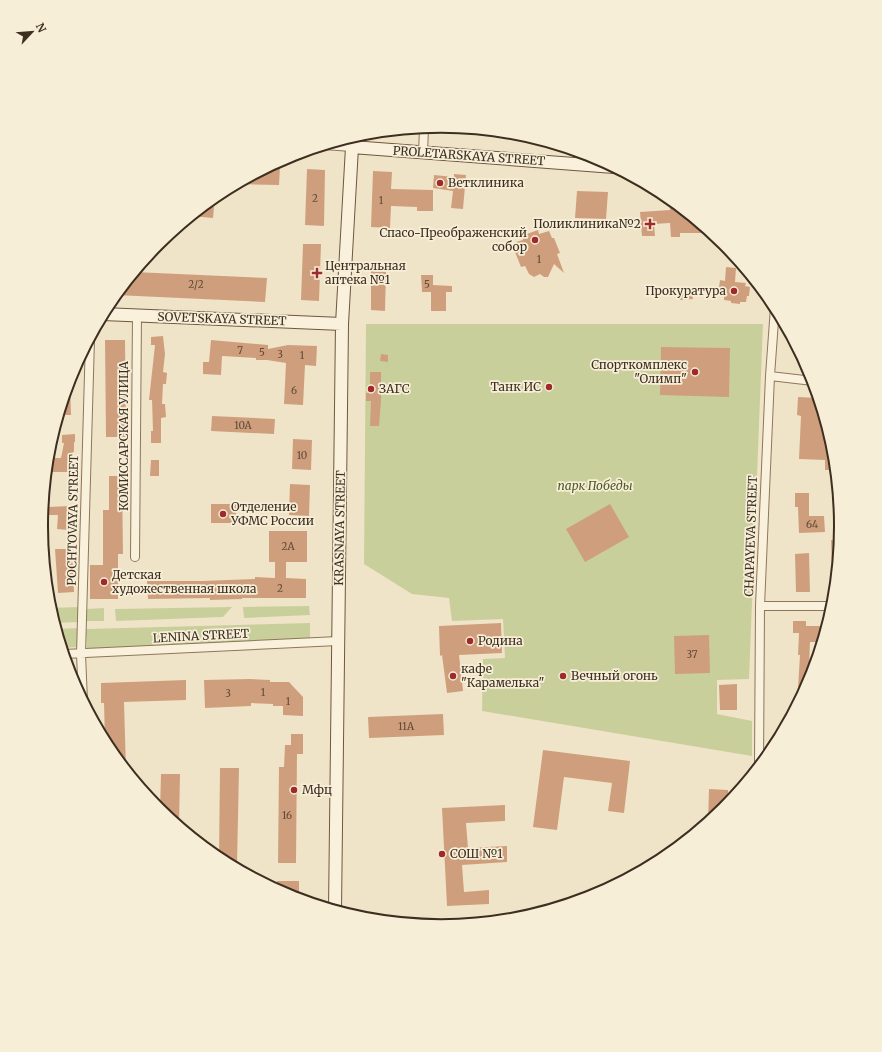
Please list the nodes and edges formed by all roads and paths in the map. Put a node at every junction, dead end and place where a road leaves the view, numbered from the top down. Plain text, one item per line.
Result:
1 (424, 134) edge
2 (339, 146) edge
3 (352, 147) junction
4 (423, 153) junction
5 (597, 166) edge
6 (110, 314) edge
7 (137, 315) junction
8 (774, 318) edge
9 (342, 324) junction
10 (90, 351) edge
11 (770, 376) junction
12 (806, 380) edge
13 (135, 556) dead end
14 (760, 606) junction
15 (825, 606) edge
16 (338, 641) junction
17 (70, 654) edge
18 (81, 654) junction
19 (82, 685) edge
20 (759, 757) edge
21 (335, 905) edge

1 - 4 street
2 - 3 street, PROLETARSKAYA STREET
3 - 4 street, PROLETARSKAYA STREET
3 - 9 street, KRASNAYA STREET
4 - 5 street, PROLETARSKAYA STREET
6 - 7 street, SOVETSKAYA STREET
7 - 9 street, SOVETSKAYA STREET
7 - 13 street, КОМИССАРСКАЯ УЛИЦА
8 - 11 street, CHAPAYEVA STREET
9 - 16 street, KRASNAYA STREET
10 - 18 street, POCHTOVAYA STREET
11 - 12 street
11 - 14 street, CHAPAYEVA STREET
14 - 15 street
14 - 20 street, CHAPAYEVA STREET
16 - 18 street, LENINA STREET
16 - 21 street, KRASNAYA STREET
17 - 18 street, LENINA STREET
18 - 19 street, POCHTOVAYA STREET

